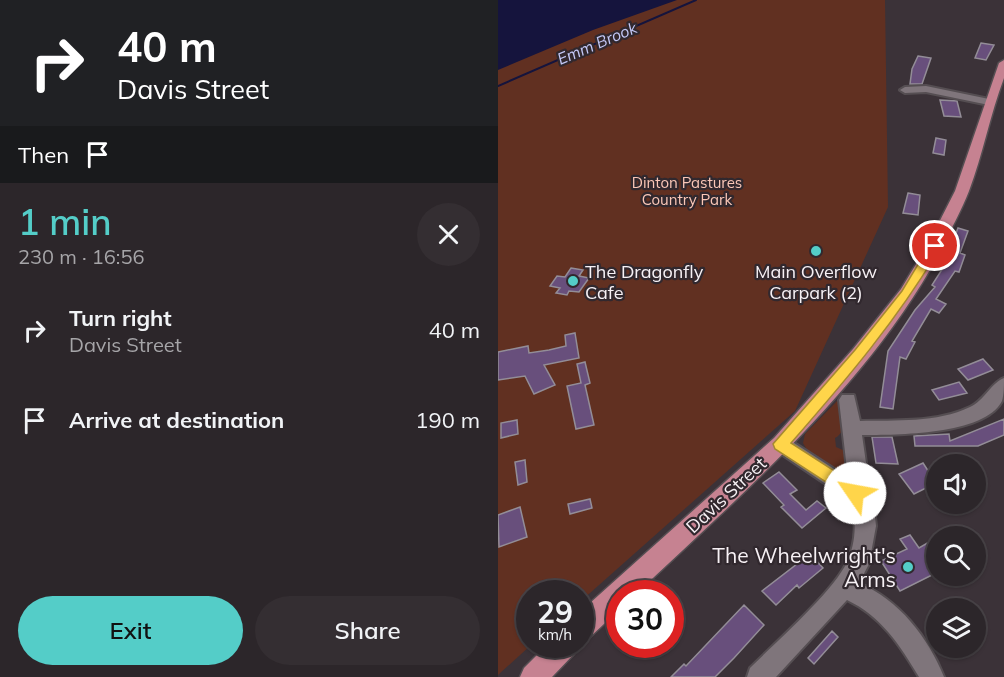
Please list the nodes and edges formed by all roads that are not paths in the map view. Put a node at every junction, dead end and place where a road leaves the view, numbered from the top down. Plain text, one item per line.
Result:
1 (1004, 63) edge
2 (905, 90) dead end
3 (989, 102) junction
4 (1002, 393) edge
5 (848, 400) dead end
6 (853, 428) junction
7 (780, 444) junction
8 (855, 493) junction
9 (844, 587) junction
10 (594, 617) edge
11 (552, 658) edge
12 (533, 677) edge
13 (759, 677) edge
14 (932, 677) edge

1 - 3 main road, Davis Street
2 - 3 street
3 - 7 main road, Davis Street
4 - 6 street
5 - 6 street
6 - 8 street
7 - 8 street
7 - 10 main road, Davis Street
8 - 9 street
9 - 13 street
9 - 14 street
11 - 12 main road

